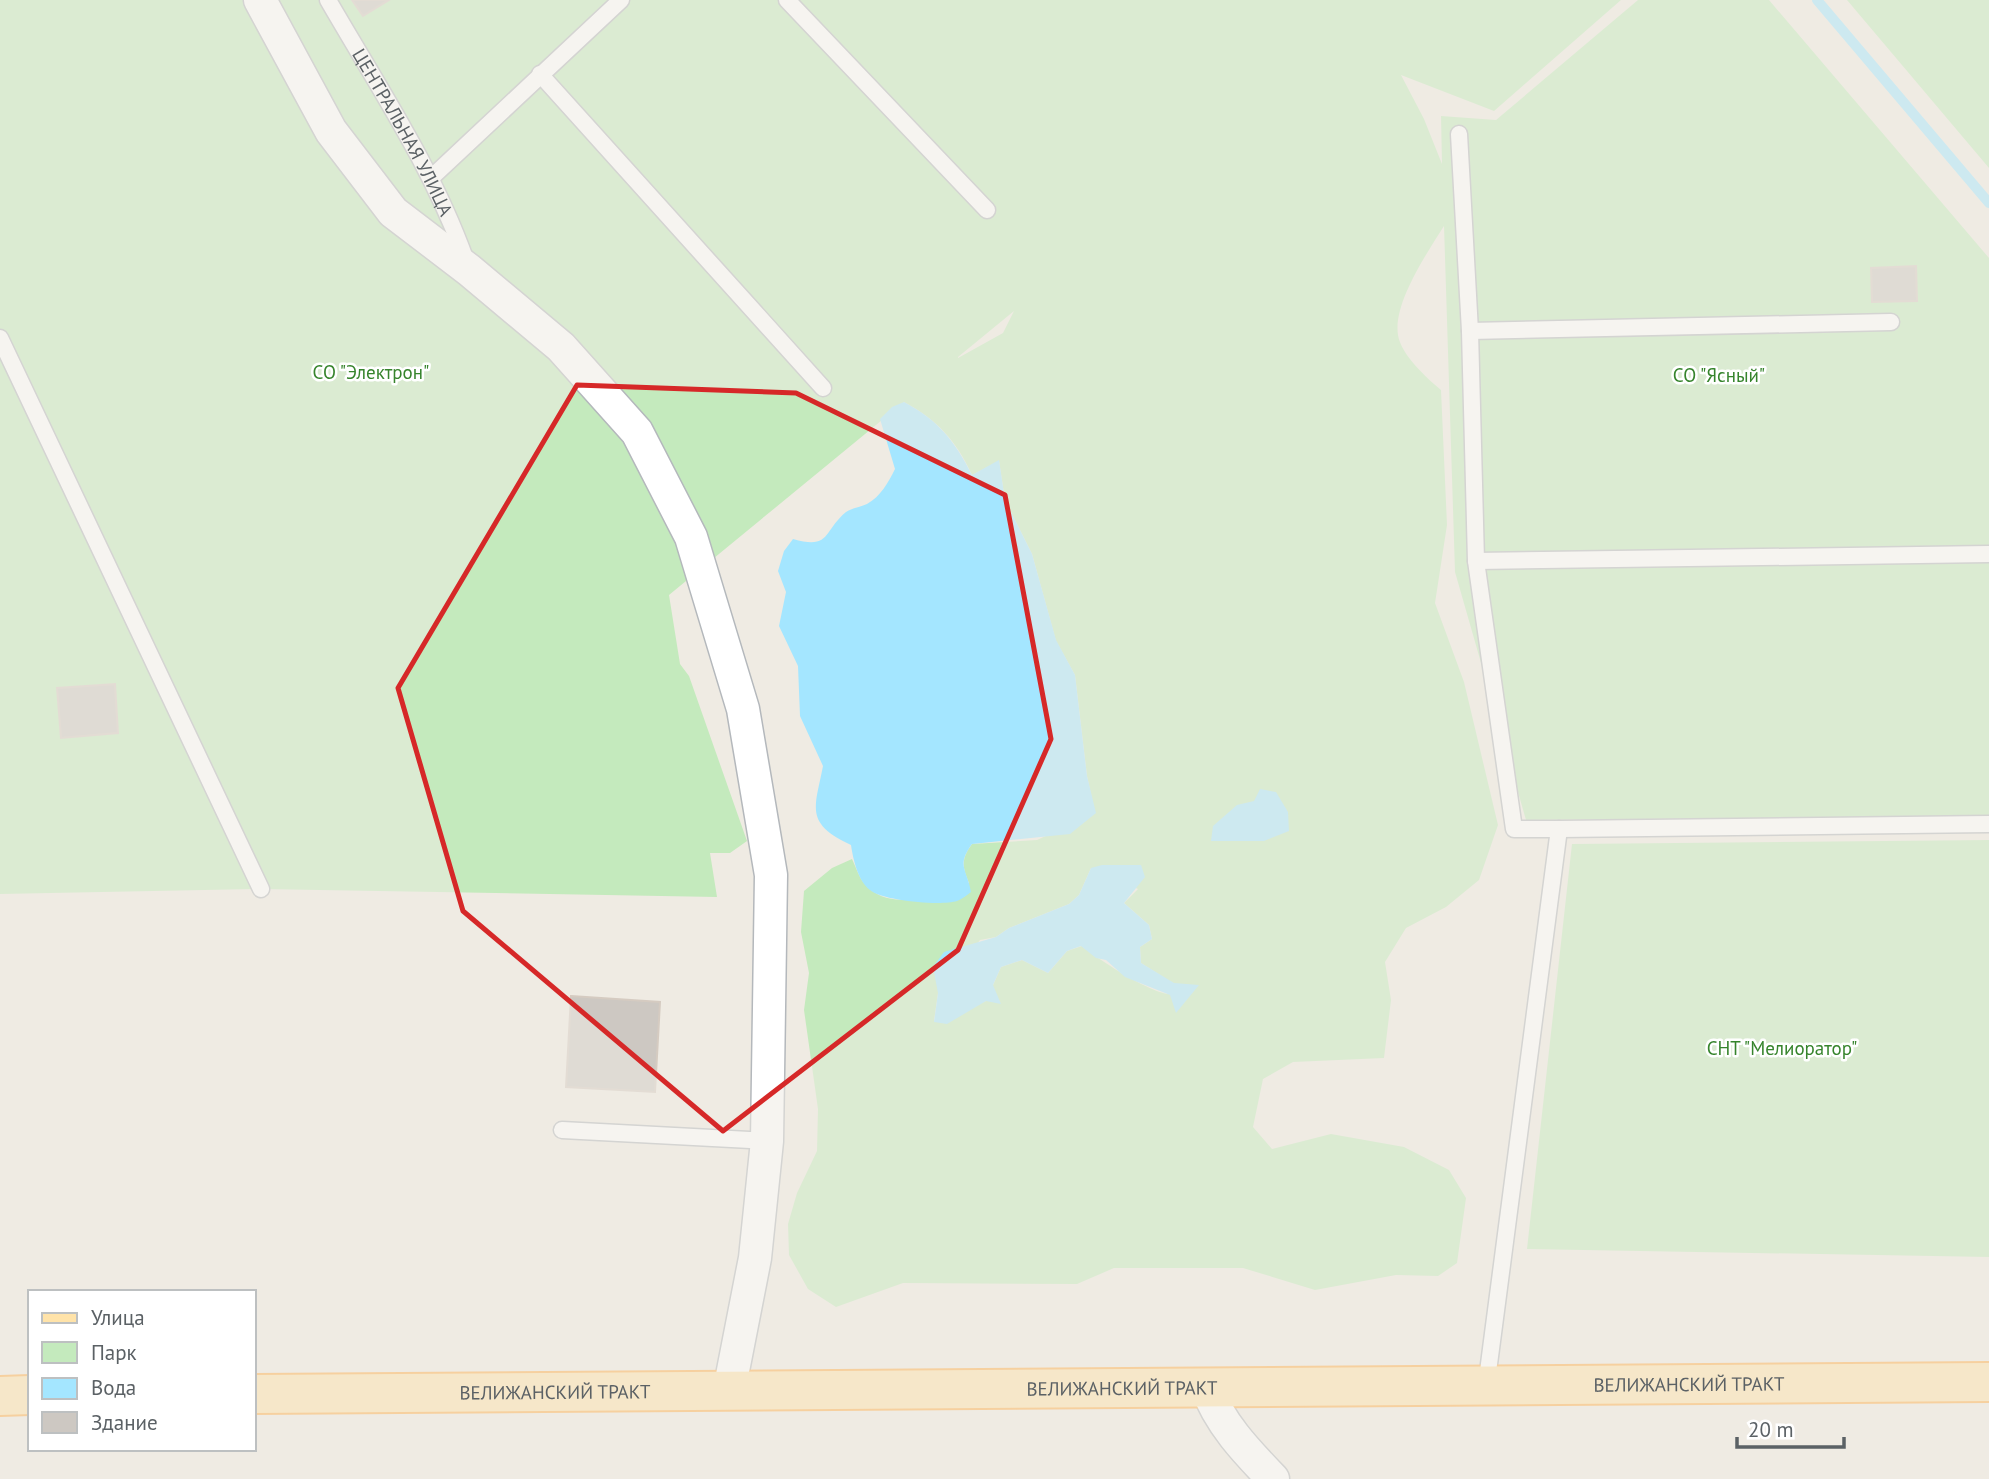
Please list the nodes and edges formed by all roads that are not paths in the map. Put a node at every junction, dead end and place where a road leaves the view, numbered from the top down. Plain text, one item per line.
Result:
1 (260, 0) edge
2 (328, 0) edge
3 (621, 0) edge
4 (787, 0) edge
5 (540, 74) junction
6 (1459, 134) dead end
7 (430, 178) junction
8 (988, 210) dead end
9 (469, 270) junction
10 (1891, 322) dead end
11 (1471, 331) junction
12 (0, 338) edge
13 (823, 388) dead end
14 (1989, 554) edge
15 (1476, 561) junction
16 (1989, 824) edge
17 (1559, 829) junction
18 (261, 889) dead end
19 (562, 1130) dead end
20 (767, 1141) junction
21 (1989, 1382) edge
22 (1206, 1386) junction
23 (1486, 1387) junction
24 (729, 1391) junction
25 (256, 1394) edge
26 (28, 1395) edge
27 (0, 1396) edge
28 (1273, 1479) edge

1 - 9 street
2 - 7 lane, ЦЕНТРАЛЬНАЯ УЛИЦА
3 - 5 lane
4 - 8 lane
5 - 7 lane
5 - 13 lane
6 - 11 lane
7 - 9 lane, ЦЕНТРАЛЬНАЯ УЛИЦА
9 - 20 street
10 - 11 lane
11 - 15 lane
12 - 18 lane
14 - 15 lane
15 - 17 lane
16 - 17 lane
17 - 23 lane
19 - 20 lane
20 - 24 street
21 - 23 main road, ВЕЛИЖАНСКИЙ ТРАКТ
22 - 23 main road, ВЕЛИЖАНСКИЙ ТРАКТ
22 - 24 main road, ВЕЛИЖАНСКИЙ ТРАКТ
22 - 28 street
24 - 25 main road, ВЕЛИЖАНСКИЙ ТРАКТ
26 - 27 main road

